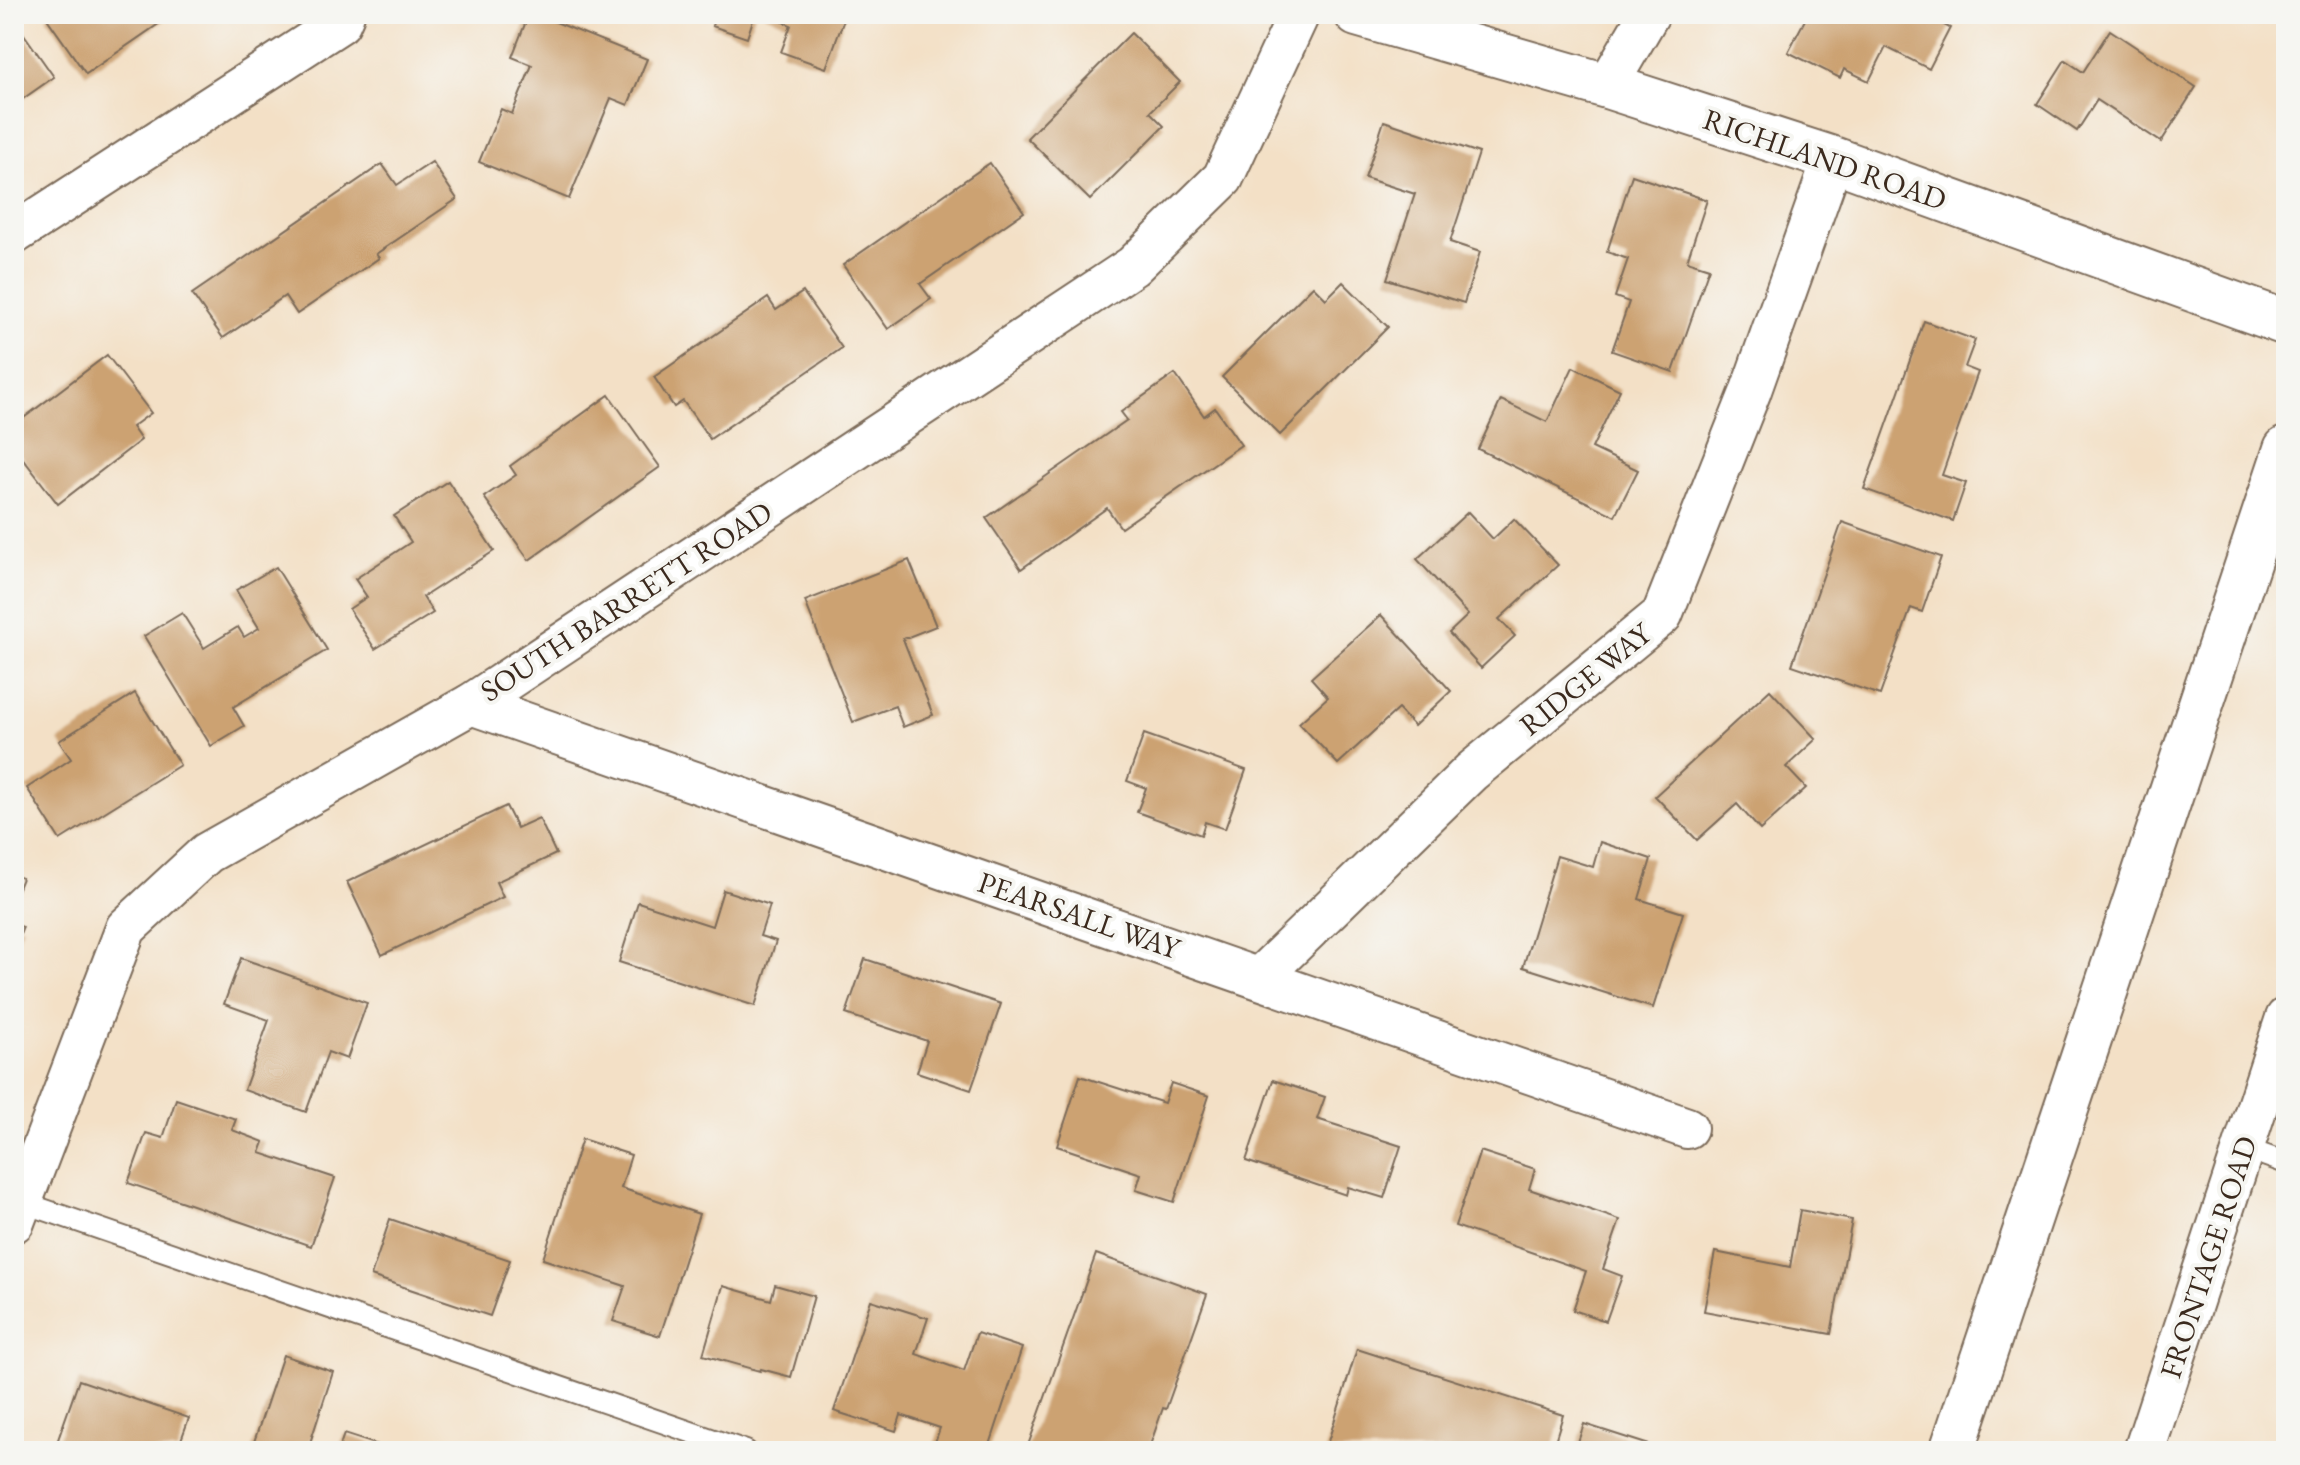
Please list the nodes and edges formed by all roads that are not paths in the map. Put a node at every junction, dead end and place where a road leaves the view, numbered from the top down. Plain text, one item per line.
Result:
1 (344, 14) edge
2 (1299, 14) edge
3 (1357, 14) edge
4 (1649, 14) edge
5 (1607, 86) junction
6 (1833, 159) junction
7 (14, 234) edge
8 (2286, 323) edge
9 (2286, 449) edge
10 (471, 704) junction
11 (1259, 978) junction
12 (2286, 1018) edge
13 (1687, 1128) dead end
14 (2244, 1148) junction
15 (2286, 1163) edge
16 (18, 1212) edge
17 (746, 1451) edge
18 (1952, 1451) edge
19 (2144, 1451) edge

1 - 7 street
2 - 10 street, SOUTH BARRETT ROAD
3 - 5 main road, RICHLAND ROAD
4 - 5 street
5 - 6 main road, RICHLAND ROAD
6 - 8 main road, RICHLAND ROAD
6 - 11 street, RIDGE WAY
9 - 18 main road
10 - 11 street, PEARSALL WAY
10 - 16 street, SOUTH BARRETT ROAD
11 - 13 street, PEARSALL WAY
12 - 14 street, FRONTAGE ROAD
14 - 15 lane
14 - 19 street, FRONTAGE ROAD
16 - 17 lane

